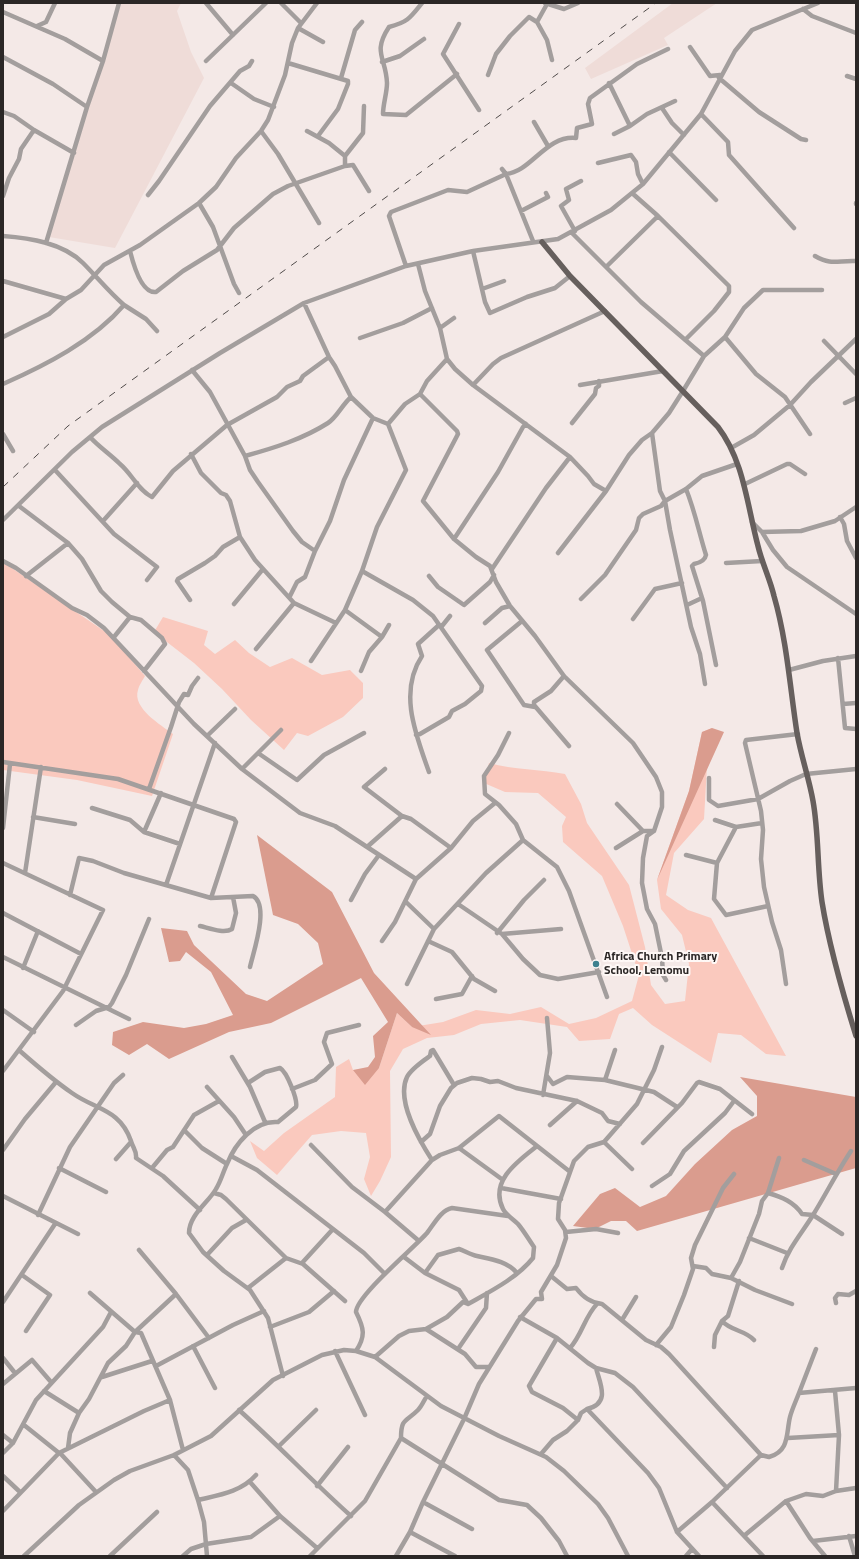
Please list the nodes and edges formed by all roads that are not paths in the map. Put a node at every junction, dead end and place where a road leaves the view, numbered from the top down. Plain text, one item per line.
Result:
1 (55, 3) edge
2 (119, 3) edge
3 (206, 3) edge
4 (266, 3) edge
5 (281, 3) edge
6 (317, 3) edge
7 (422, 3) edge
8 (546, 3) edge
9 (578, 3) edge
10 (818, 3) edge
11 (803, 9) junction
12 (3, 12) edge
13 (362, 22) dead end
14 (537, 22) junction
15 (459, 24) dead end
16 (37, 26) junction
17 (299, 26) junction
18 (856, 33) edge
19 (233, 35) junction
20 (424, 39) dead end
21 (323, 42) dead end
22 (690, 47) dead end
23 (668, 49) dead end
24 (3, 57) edge
25 (552, 60) dead end
26 (103, 61) junction
27 (206, 61) dead end
28 (252, 61) dead end
29 (382, 62) junction
30 (288, 63) junction
31 (457, 74) junction
32 (488, 75) dead end
33 (720, 76) junction
34 (847, 76) dead end
35 (341, 78) junction
36 (856, 79) edge
37 (231, 83) junction
38 (609, 83) junction
39 (675, 101) dead end
40 (364, 106) dead end
41 (87, 107) junction
42 (274, 107) junction
43 (662, 108) junction
44 (479, 110) dead end
45 (3, 112) edge
46 (701, 114) junction
47 (534, 122) dead end
48 (630, 126) junction
49 (34, 130) junction
50 (261, 131) junction
51 (307, 131) dead end
52 (614, 134) dead end
53 (684, 135) junction
54 (318, 136) junction
55 (806, 140) dead end
56 (548, 146) junction
57 (669, 152) junction
58 (74, 153) junction
59 (345, 156) junction
60 (598, 163) dead end
61 (345, 166) junction
62 (502, 169) dead end
63 (506, 174) junction
64 (581, 181) dead end
65 (296, 184) junction
66 (643, 184) junction
67 (369, 191) dead end
68 (546, 193) dead end
69 (632, 193) junction
70 (148, 195) dead end
71 (3, 196) edge
72 (716, 200) dead end
73 (199, 203) junction
74 (522, 211) junction
75 (658, 216) junction
76 (319, 223) dead end
77 (794, 228) dead end
78 (573, 231) junction
79 (3, 236) edge
80 (533, 241) junction
81 (542, 242) junction
82 (46, 243) junction
83 (220, 248) junction
84 (130, 251) junction
85 (473, 251) junction
86 (815, 256) dead end
87 (856, 261) edge
88 (418, 264) junction
89 (406, 266) junction
90 (606, 267) junction
91 (94, 275) junction
92 (570, 276) junction
93 (3, 281) edge
94 (504, 281) dead end
95 (482, 289) junction
96 (822, 290) dead end
97 (239, 293) dead end
98 (66, 299) junction
99 (304, 303) junction
100 (124, 305) junction
101 (432, 308) junction
102 (605, 311) junction
103 (454, 318) dead end
104 (440, 328) junction
105 (157, 331) dead end
106 (725, 337) junction
107 (3, 338) edge
108 (360, 338) dead end
109 (856, 339) edge
110 (685, 340) junction
111 (824, 341) dead end
112 (704, 356) junction
113 (837, 356) junction
114 (329, 358) junction
115 (447, 359) junction
116 (192, 370) junction
117 (663, 371) junction
118 (856, 374) edge
119 (599, 381) junction
120 (3, 384) edge
121 (473, 385) junction
122 (580, 385) dead end
123 (683, 391) junction
124 (420, 394) junction
125 (351, 397) junction
126 (856, 398) edge
127 (845, 403) dead end
128 (790, 405) junction
129 (373, 418) junction
130 (572, 423) dead end
131 (388, 424) junction
132 (526, 424) junction
133 (226, 425) junction
134 (652, 433) junction
135 (3, 434) edge
136 (810, 434) dead end
137 (90, 437) junction
138 (731, 448) junction
139 (13, 451) dead end
140 (191, 454) junction
141 (245, 456) junction
142 (570, 457) junction
143 (737, 464) junction
144 (55, 470) junction
145 (805, 474) dead end
146 (137, 483) junction
147 (745, 484) junction
148 (686, 489) junction
149 (606, 491) junction
150 (666, 501) junction
151 (19, 506) junction
152 (856, 507) edge
153 (840, 517) junction
154 (3, 520) edge
155 (103, 521) junction
156 (751, 521) junction
157 (762, 532) junction
158 (240, 538) junction
159 (454, 539) junction
160 (68, 543) junction
161 (315, 551) junction
162 (558, 553) dead end
163 (856, 558) edge
164 (3, 561) edge
165 (762, 561) junction
166 (726, 563) dead end
167 (263, 569) junction
168 (492, 569) junction
169 (362, 571) junction
170 (494, 575) junction
171 (26, 576) junction
172 (429, 576) dead end
173 (147, 580) dead end
174 (682, 583) junction
175 (290, 596) junction
176 (702, 598) junction
177 (581, 599) dead end
178 (190, 600) dead end
179 (294, 602) junction
180 (234, 604) dead end
181 (687, 605) junction
182 (510, 606) junction
183 (345, 610) junction
184 (856, 614) edge
185 (450, 616) dead end
186 (130, 617) junction
187 (633, 619) dead end
188 (522, 621) junction
189 (336, 623) junction
190 (485, 623) dead end
191 (389, 625) dead end
192 (439, 625) junction
193 (114, 637) junction
194 (382, 637) junction
195 (256, 649) dead end
196 (856, 656) edge
197 (838, 658) junction
198 (311, 661) dead end
199 (716, 665) dead end
200 (361, 670) dead end
201 (789, 670) junction
202 (144, 671) junction
203 (564, 676) junction
204 (198, 678) dead end
205 (705, 684) dead end
206 (856, 703) edge
207 (843, 704) junction
208 (178, 705) junction
209 (535, 707) junction
210 (235, 709) dead end
211 (856, 729) edge
212 (281, 730) dead end
213 (364, 733) dead end
214 (509, 733) dead end
215 (798, 734) junction
216 (416, 735) junction
217 (208, 736) junction
218 (215, 743) junction
219 (569, 746) dead end
220 (258, 753) junction
221 (3, 762) edge
222 (10, 764) junction
223 (40, 767) junction
224 (242, 769) junction
225 (385, 769) dead end
226 (856, 769) edge
227 (429, 772) dead end
228 (806, 774) junction
229 (709, 778) dead end
230 (149, 789) junction
231 (161, 793) junction
232 (758, 800) junction
233 (495, 803) junction
234 (617, 804) dead end
235 (194, 806) junction
236 (92, 808) dead end
237 (402, 816) junction
238 (33, 817) junction
239 (715, 820) dead end
240 (762, 823) junction
241 (75, 824) dead end
242 (736, 827) junction
243 (3, 828) edge
244 (643, 831) junction
245 (654, 831) junction
246 (144, 832) junction
247 (523, 840) junction
248 (180, 844) junction
249 (367, 847) junction
250 (450, 848) junction
251 (616, 848) dead end
252 (379, 855) junction
253 (686, 855) dead end
254 (3, 863) edge
255 (717, 863) junction
256 (25, 873) junction
257 (416, 878) junction
258 (544, 880) dead end
259 (166, 885) junction
260 (70, 895) junction
261 (233, 897) junction
262 (211, 898) junction
263 (351, 900) dead end
264 (406, 902) junction
265 (458, 904) junction
266 (768, 906) junction
267 (3, 913) edge
268 (149, 920) dead end
269 (200, 926) dead end
270 (434, 929) junction
271 (561, 929) dead end
272 (38, 931) junction
273 (500, 933) junction
274 (382, 941) dead end
275 (428, 941) junction
276 (81, 954) junction
277 (3, 958) edge
278 (250, 967) dead end
279 (23, 968) junction
280 (599, 972) junction
281 (472, 976) junction
282 (666, 980) dead end
283 (407, 984) dead end
284 (786, 984) dead end
285 (64, 988) junction
286 (495, 991) dead end
287 (607, 997) dead end
288 (436, 999) dead end
289 (104, 1008) junction
290 (3, 1010) edge
291 (547, 1018) dead end
292 (129, 1019) dead end
293 (76, 1025) dead end
294 (359, 1025) dead end
295 (34, 1032) junction
296 (856, 1036) edge
297 (662, 1047) dead end
298 (615, 1050) dead end
299 (20, 1051) junction
300 (232, 1057) dead end
301 (4, 1069) edge
302 (123, 1075) dead end
303 (547, 1076) junction
304 (605, 1080) junction
305 (56, 1082) junction
306 (248, 1083) junction
307 (454, 1085) junction
308 (207, 1087) dead end
309 (292, 1089) junction
310 (645, 1090) junction
311 (543, 1095) junction
312 (219, 1101) junction
313 (578, 1101) junction
314 (734, 1101) junction
315 (98, 1106) junction
316 (678, 1107) junction
317 (752, 1114) dead end
318 (265, 1122) junction
319 (620, 1124) junction
320 (550, 1125) dead end
321 (184, 1130) junction
322 (246, 1135) junction
323 (131, 1142) junction
324 (421, 1142) junction
325 (604, 1142) junction
326 (643, 1144) dead end
327 (311, 1145) dead end
328 (537, 1146) junction
329 (459, 1148) junction
330 (3, 1150) edge
331 (852, 1151) dead end
332 (231, 1156) junction
333 (779, 1158) dead end
334 (116, 1159) dead end
335 (432, 1160) junction
336 (804, 1160) dead end
337 (573, 1162) junction
338 (227, 1164) junction
339 (565, 1167) junction
340 (59, 1168) junction
341 (152, 1168) junction
342 (632, 1169) dead end
343 (569, 1171) junction
344 (734, 1174) dead end
345 (836, 1174) junction
346 (503, 1180) junction
347 (652, 1186) dead end
348 (501, 1188) junction
349 (106, 1192) dead end
350 (214, 1193) junction
351 (768, 1193) junction
352 (3, 1196) edge
353 (561, 1199) junction
354 (200, 1210) junction
355 (385, 1212) junction
356 (38, 1214) junction
357 (508, 1216) junction
358 (812, 1216) junction
359 (246, 1220) junction
360 (55, 1224) junction
361 (333, 1229) junction
362 (566, 1232) junction
363 (618, 1233) dead end
364 (78, 1234) dead end
365 (842, 1234) dead end
366 (749, 1238) junction
367 (419, 1241) junction
368 (139, 1250) dead end
369 (787, 1253) junction
370 (207, 1255) junction
371 (404, 1256) junction
372 (286, 1258) junction
373 (302, 1264) junction
374 (693, 1266) junction
375 (782, 1268) dead end
376 (425, 1273) junction
377 (516, 1273) junction
378 (385, 1274) junction
379 (22, 1275) junction
380 (551, 1276) junction
381 (731, 1278) junction
382 (739, 1281) junction
383 (248, 1288) junction
384 (334, 1291) junction
385 (856, 1291) edge
386 (90, 1293) dead end
387 (176, 1294) junction
388 (487, 1294) junction
389 (636, 1297) dead end
390 (345, 1301) dead end
391 (3, 1302) edge
392 (836, 1303) dead end
393 (468, 1304) junction
394 (597, 1304) junction
395 (792, 1304) dead end
396 (264, 1311) junction
397 (110, 1312) junction
398 (520, 1317) junction
399 (622, 1320) junction
400 (722, 1321) junction
401 (270, 1327) junction
402 (426, 1329) junction
403 (26, 1330) dead end
404 (135, 1332) junction
405 (209, 1338) junction
406 (557, 1338) junction
407 (754, 1340) dead end
408 (656, 1345) junction
409 (193, 1346) junction
410 (714, 1347) dead end
411 (570, 1348) junction
412 (458, 1349) junction
413 (816, 1349) dead end
414 (335, 1351) junction
415 (356, 1351) junction
416 (375, 1357) junction
417 (3, 1358) edge
418 (152, 1361) junction
419 (156, 1366) junction
420 (489, 1367) junction
421 (596, 1368) junction
422 (603, 1370) junction
423 (15, 1373) junction
424 (598, 1374) junction
425 (283, 1376) junction
426 (102, 1377) junction
427 (51, 1382) junction
428 (3, 1384) edge
429 (215, 1388) dead end
430 (856, 1388) edge
431 (835, 1390) junction
432 (44, 1391) junction
433 (799, 1393) junction
434 (427, 1396) junction
435 (170, 1400) junction
436 (587, 1409) junction
437 (239, 1410) junction
438 (316, 1410) dead end
439 (79, 1413) junction
440 (365, 1415) dead end
441 (464, 1419) junction
442 (578, 1420) junction
443 (24, 1425) junction
444 (3, 1435) edge
445 (839, 1435) junction
446 (401, 1438) junction
447 (788, 1438) junction
448 (13, 1443) junction
449 (279, 1446) junction
450 (348, 1447) dead end
451 (68, 1448) junction
452 (183, 1450) junction
453 (3, 1453) edge
454 (60, 1453) junction
455 (541, 1454) junction
456 (174, 1455) junction
457 (761, 1455) junction
458 (442, 1466) junction
459 (256, 1475) dead end
460 (3, 1476) edge
461 (250, 1482) junction
462 (317, 1486) junction
463 (727, 1488) junction
464 (856, 1488) edge
465 (836, 1491) junction
466 (20, 1492) junction
467 (96, 1492) junction
468 (198, 1500) junction
469 (786, 1501) junction
470 (423, 1502) junction
471 (712, 1502) junction
472 (3, 1511) edge
473 (157, 1512) dead end
474 (280, 1516) junction
475 (351, 1516) junction
476 (472, 1529) dead end
477 (410, 1532) junction
478 (677, 1532) junction
479 (745, 1535) junction
480 (849, 1536) junction
481 (856, 1536) edge
482 (813, 1541) junction
483 (206, 1544) junction
484 (317, 1548) junction
485 (692, 1549) junction
486 (24, 1556) edge
487 (110, 1556) edge
488 (183, 1556) edge
489 (207, 1556) edge
490 (310, 1556) edge
491 (396, 1556) edge
492 (455, 1556) edge
493 (567, 1556) edge
494 (628, 1556) edge
495 (686, 1556) edge
496 (699, 1556) edge
497 (763, 1556) edge
498 (824, 1556) edge
499 (855, 1556) edge

1 - 16 street
2 - 26 street
3 - 19 street
4 - 19 street
5 - 17 street
6 - 17 street
7 - 29 street
8 - 9 street
8 - 14 street
10 - 11 street
11 - 18 street
11 - 33 street
12 - 16 street
13 - 35 street
14 - 25 street
14 - 32 street
15 - 31 street
16 - 26 street
17 - 21 street
17 - 30 street
19 - 27 street
20 - 29 street
22 - 33 street
23 - 38 street
24 - 41 street
26 - 41 street
28 - 37 street
29 - 31 street
30 - 35 street
30 - 42 street
31 - 44 street
33 - 46 street
33 - 55 street
34 - 36 street
35 - 54 street
37 - 42 street
37 - 70 street
38 - 48 street
38 - 56 street
39 - 43 street
40 - 59 street
41 - 58 street
42 - 50 street
43 - 48 street
43 - 53 street
45 - 49 street
46 - 53 street
46 - 77 street
47 - 56 street
48 - 52 street
49 - 58 street
49 - 71 street
50 - 65 street
50 - 73 street
51 - 54 street
53 - 57 street
54 - 59 street
56 - 63 street
57 - 66 street
57 - 72 street
58 - 82 street
59 - 61 street
60 - 66 street
61 - 65 street
61 - 67 street
62 - 63 street
63 - 74 street
63 - 89 street
64 - 78 street
65 - 76 street
65 - 83 street
66 - 69 street
68 - 74 street
69 - 75 street
69 - 78 street
73 - 83 street
73 - 84 street
74 - 80 street
75 - 90 street
75 - 110 street
78 - 81 street
78 - 90 street
79 - 82 street
80 - 81 street
80 - 85 street
81 - 92 main road
82 - 91 street
83 - 84 street
83 - 97 street
84 - 91 street
85 - 88 street
85 - 95 street
86 - 87 street
88 - 89 street
88 - 101 street
89 - 99 street
90 - 110 street
91 - 98 street
91 - 100 street
92 - 95 street
92 - 102 main road
93 - 98 street
94 - 95 street
96 - 106 street
98 - 107 street
99 - 114 street
99 - 116 street
100 - 105 street
100 - 120 street
101 - 104 street
101 - 108 street
102 - 117 main road
102 - 121 street
103 - 104 street
104 - 115 street
106 - 112 street
106 - 128 street
109 - 113 street
110 - 112 street
111 - 113 street
112 - 123 street
113 - 118 street
113 - 128 street
114 - 125 street
114 - 133 street
115 - 121 street
115 - 124 street
116 - 133 street
116 - 137 street
117 - 119 street
117 - 123 main road
119 - 122 street
119 - 130 street
121 - 132 street
123 - 134 street
123 - 138 main road
124 - 131 street
124 - 159 street
125 - 129 street
125 - 141 street
126 - 127 street
128 - 136 street
128 - 138 street
129 - 131 street
129 - 161 street
131 - 169 street
132 - 142 street
132 - 159 street
133 - 140 street
133 - 141 street
134 - 149 street
134 - 150 street
135 - 139 street
137 - 144 street
137 - 146 street
138 - 143 main road
140 - 146 street
140 - 158 street
141 - 161 street
142 - 149 street
142 - 168 street
143 - 147 main road
143 - 148 street
144 - 151 street
144 - 155 street
145 - 147 street
146 - 155 street
147 - 156 main road
148 - 150 street
148 - 176 street
149 - 162 street
150 - 174 street
150 - 177 street
151 - 154 street
151 - 160 street
152 - 153 street
153 - 157 street
153 - 163 street
155 - 173 street
156 - 157 street
156 - 165 main road
157 - 184 street
158 - 167 street
158 - 178 street
159 - 168 street
160 - 171 street
160 - 186 street
161 - 175 street
164 - 171 street
165 - 166 street
165 - 201 main road
167 - 175 street
167 - 180 street
168 - 170 street
169 - 183 street
169 - 192 street
170 - 172 street
170 - 182 street
171 - 193 street
174 - 181 street
174 - 187 street
175 - 179 street
176 - 181 street
176 - 199 street
179 - 189 street
179 - 195 street
181 - 205 street
182 - 188 street
182 - 190 street
183 - 189 street
183 - 194 street
185 - 192 street
186 - 193 street
186 - 202 street
188 - 203 street
188 - 209 street
189 - 198 street
191 - 194 street
192 - 216 street
192 - 216 street
193 - 202 street
194 - 200 street
196 - 197 street
197 - 201 street
197 - 207 street
201 - 215 main road
202 - 208 street
203 - 209 street
203 - 245 street
204 - 208 street
206 - 207 street
207 - 211 street
208 - 217 street
208 - 230 street
209 - 219 street
210 - 217 street
212 - 220 street
213 - 220 street
214 - 233 street
215 - 228 main road
215 - 232 street
216 - 227 street
217 - 218 street
218 - 224 street
218 - 235 street
220 - 224 street
221 - 222 street
222 - 223 street
222 - 243 street
223 - 230 street
223 - 238 street
224 - 249 street
225 - 237 street
226 - 228 street
228 - 232 street
228 - 296 main road
229 - 232 street
230 - 231 street
231 - 235 street
231 - 246 street
232 - 240 street
233 - 247 street
233 - 250 street
234 - 244 street
235 - 248 street
235 - 262 street
236 - 246 street
237 - 249 street
237 - 250 street
238 - 241 street
238 - 256 street
239 - 242 street
240 - 242 street
240 - 266 street
242 - 255 street
244 - 245 street
244 - 251 street
245 - 282 street
246 - 248 street
247 - 265 street
247 - 280 street
248 - 259 street
249 - 252 street
250 - 257 street
252 - 257 street
252 - 263 street
253 - 255 street
254 - 256 street
255 - 266 street
256 - 260 street
257 - 264 street
258 - 273 street
259 - 260 street
259 - 262 street
260 - 276 street
261 - 262 street
261 - 269 street
261 - 278 street
264 - 270 street
264 - 274 street
265 - 270 street
265 - 273 street
266 - 284 street
267 - 272 street
268 - 289 street
270 - 275 street
271 - 273 street
272 - 276 street
272 - 279 street
273 - 280 street
275 - 281 street
275 - 283 street
276 - 285 street
277 - 279 street
279 - 285 street
280 - 287 street
281 - 286 street
281 - 288 street
285 - 289 street
285 - 295 street
289 - 292 street
289 - 293 street
290 - 295 street
291 - 303 street
294 - 309 street
295 - 299 street
297 - 310 street
298 - 304 street
299 - 301 street
299 - 305 street
300 - 306 street
302 - 315 street
303 - 304 street
303 - 311 street
304 - 310 street
305 - 315 street
305 - 330 street
306 - 309 street
306 - 318 street
307 - 311 street
307 - 324 street
307 - 324 street
308 - 312 street
309 - 318 street
310 - 316 street
310 - 319 street
311 - 313 street
312 - 321 street
312 - 322 street
313 - 319 street
313 - 320 street
314 - 316 street
314 - 317 street
314 - 347 street
315 - 323 street
315 - 340 street
316 - 326 street
318 - 322 street
319 - 325 street
321 - 338 street
321 - 341 street
322 - 332 street
323 - 334 street
323 - 341 street
324 - 335 street
325 - 337 street
325 - 342 street
327 - 355 street
328 - 329 street
328 - 339 street
328 - 346 street
329 - 335 street
329 - 346 street
331 - 345 street
332 - 338 street
332 - 361 street
333 - 351 street
335 - 355 street
336 - 345 street
337 - 339 street
337 - 343 street
338 - 350 street
339 - 343 street
340 - 349 street
340 - 356 street
341 - 354 street
343 - 353 street
344 - 374 street
345 - 358 street
346 - 348 street
348 - 353 street
348 - 357 street
350 - 354 street
350 - 359 street
351 - 358 street
351 - 366 street
352 - 356 street
353 - 362 street
354 - 370 street
355 - 367 street
356 - 360 street
357 - 367 street
357 - 377 street
358 - 365 street
358 - 369 street
359 - 370 street
359 - 372 street
360 - 364 street
360 - 379 street
361 - 373 street
361 - 378 street
362 - 363 street
362 - 380 street
366 - 369 street
366 - 381 street
367 - 371 street
368 - 387 street
369 - 375 street
370 - 383 street
371 - 376 street
371 - 378 street
372 - 373 street
372 - 383 street
373 - 384 street
374 - 381 street
374 - 408 street
376 - 377 street
376 - 393 street
377 - 388 street
378 - 415 street
379 - 391 street
379 - 403 street
380 - 394 street
380 - 398 street
381 - 382 street
382 - 395 street
382 - 400 street
383 - 396 street
384 - 390 street
384 - 401 street
385 - 392 street
386 - 397 street
387 - 404 street
387 - 405 street
388 - 393 street
388 - 412 street
389 - 399 street
393 - 402 street
394 - 399 street
394 - 411 street
396 - 401 street
396 - 405 street
397 - 404 street
397 - 427 street
398 - 406 street
398 - 420 street
399 - 408 street
400 - 407 street
400 - 410 street
401 - 425 street
402 - 412 street
402 - 416 street
404 - 418 street
404 - 426 street
405 - 409 street
406 - 411 street
406 - 442 street
408 - 457 street
409 - 419 street
409 - 429 street
411 - 421 street
412 - 420 street
413 - 433 street
414 - 415 street
414 - 425 street
414 - 440 street
415 - 416 street
416 - 434 street
417 - 423 street
418 - 419 street
418 - 426 street
419 - 435 street
420 - 441 street
421 - 422 street
421 - 424 street
422 - 424 street
422 - 463 street
423 - 427 street
423 - 428 street
424 - 436 street
425 - 437 street
426 - 439 street
427 - 432 street
430 - 431 street
431 - 433 street
431 - 445 street
432 - 439 street
432 - 443 street
433 - 447 street
434 - 441 street
434 - 446 street
435 - 451 street
435 - 452 street
436 - 442 street
436 - 478 street
437 - 449 street
437 - 452 street
438 - 449 street
439 - 451 street
441 - 455 street
441 - 458 street
442 - 455 street
443 - 448 street
443 - 454 street
444 - 448 street
445 - 447 street
445 - 465 street
446 - 458 street
446 - 475 street
447 - 457 street
448 - 453 street
449 - 462 street
450 - 462 street
451 - 454 street
452 - 456 street
454 - 466 street
454 - 467 street
455 - 494 street
456 - 467 street
456 - 468 street
457 - 463 street
458 - 470 street
458 - 493 street
459 - 461 street
460 - 466 street
461 - 468 street
461 - 474 street
462 - 475 street
463 - 471 street
464 - 465 street
465 - 469 street
466 - 472 street
467 - 486 street
468 - 483 street
469 - 479 street
469 - 482 street
470 - 476 street
470 - 477 street
471 - 478 street
471 - 479 street
473 - 487 street
474 - 483 street
474 - 484 street
475 - 484 street
477 - 491 street
477 - 492 street
478 - 485 street
479 - 497 street
480 - 481 street
480 - 482 street
480 - 499 street
482 - 498 street
483 - 488 street
483 - 489 street
484 - 490 street
485 - 495 street
485 - 496 street

